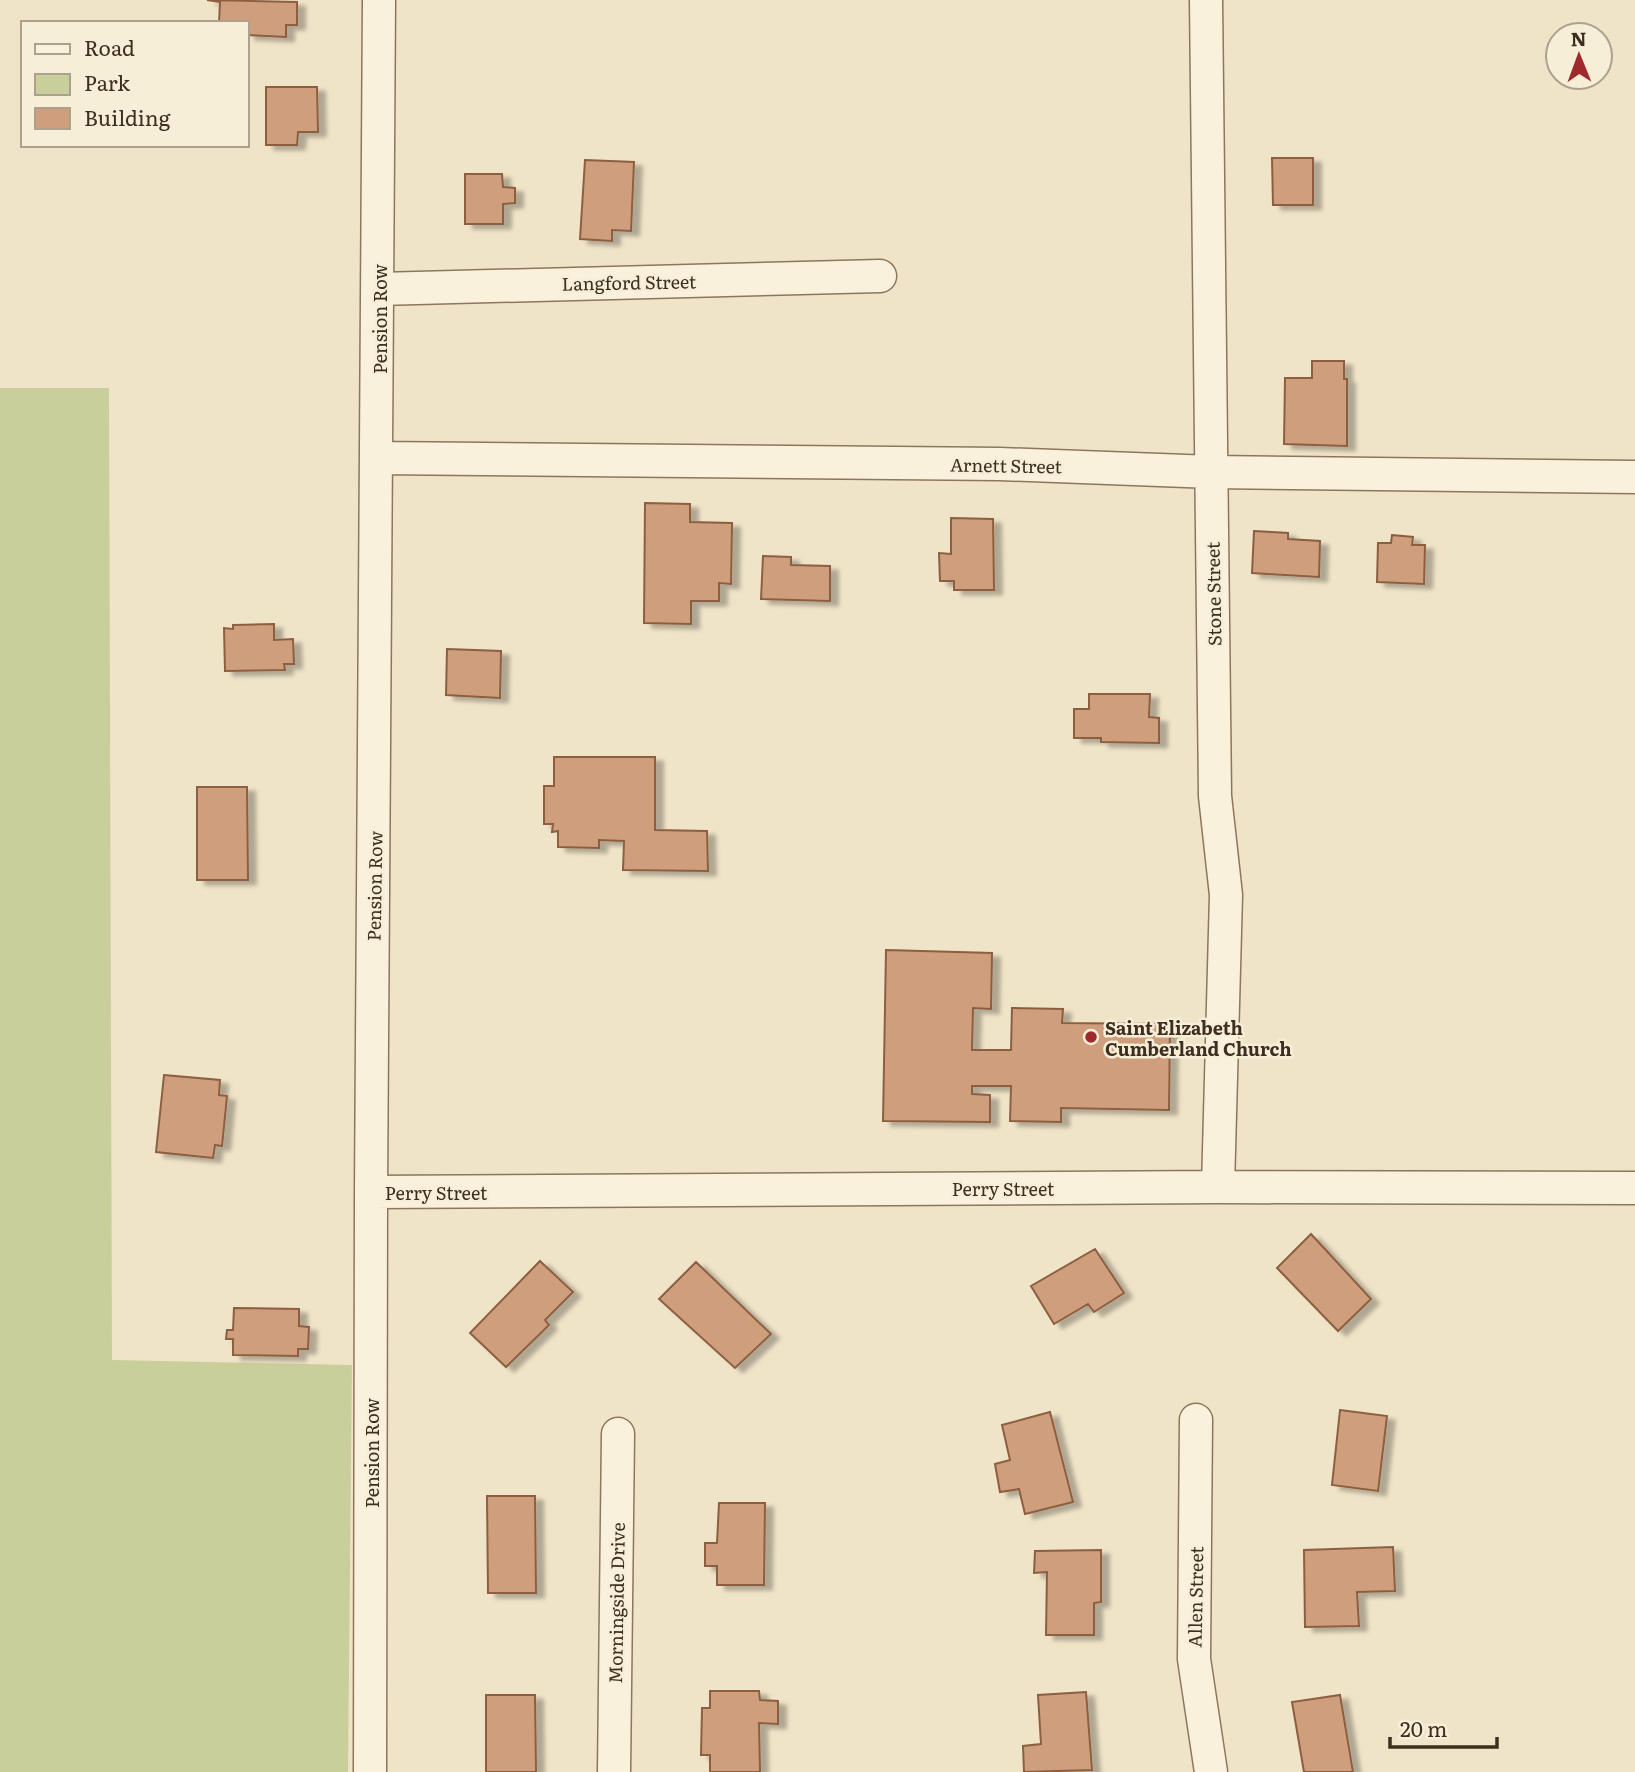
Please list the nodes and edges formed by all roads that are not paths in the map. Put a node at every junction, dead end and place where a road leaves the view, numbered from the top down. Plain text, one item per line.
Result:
1 (379, 0) edge
2 (1206, 0) edge
3 (880, 276) dead end
4 (379, 289) junction
5 (378, 458) junction
6 (1212, 472) junction
7 (1635, 477) edge
8 (1218, 1187) junction
9 (1635, 1188) edge
10 (371, 1192) junction
11 (1196, 1420) dead end
12 (618, 1434) dead end
13 (370, 1772) edge
14 (614, 1772) edge
15 (1211, 1772) edge

1 - 4 street, Pension Row
2 - 6 street, Stone Street
3 - 4 street, Langford Street
4 - 5 street, Pension Row
5 - 6 street, Arnett Street
5 - 10 street, Pension Row
6 - 7 street, Arnett Street
6 - 8 street, Stone Street
8 - 9 street, Perry Street
8 - 10 street, Perry Street
10 - 13 street, Pension Row
11 - 15 street, Allen Street
12 - 14 street, Morningside Drive

